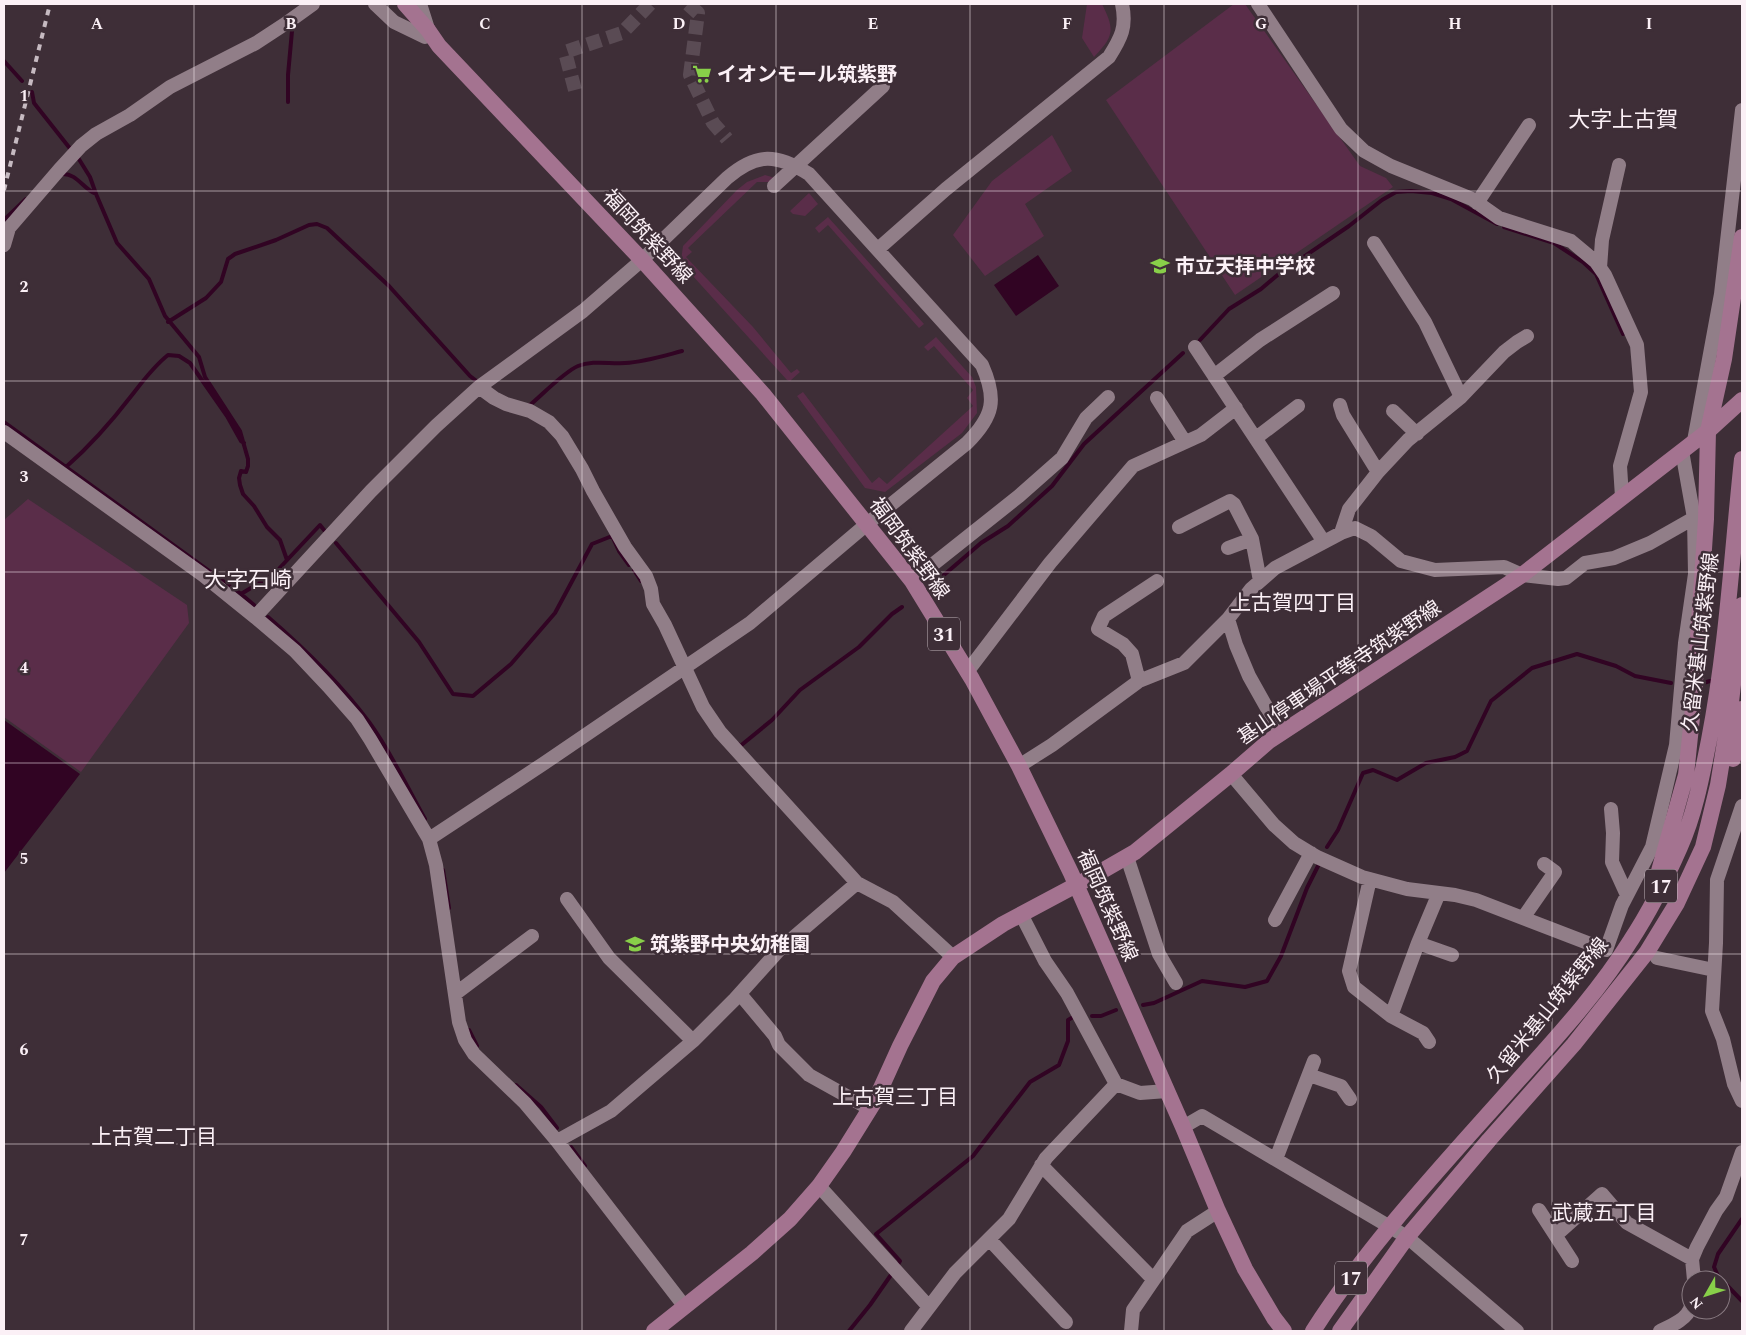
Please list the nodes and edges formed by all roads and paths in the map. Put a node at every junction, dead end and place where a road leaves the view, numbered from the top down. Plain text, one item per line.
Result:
1 (314, 4) edge
2 (375, 4) edge
3 (393, 4) edge
4 (405, 4) edge
5 (420, 4) edge
6 (1122, 4) edge
7 (1258, 4) edge
8 (426, 33) junction
9 (883, 86) dead end
10 (1742, 110) edge
11 (1529, 125) dead end
12 (1619, 165) dead end
13 (774, 186) dead end
14 (1478, 203) junction
15 (1742, 238) edge
16 (4, 243) edge
17 (1374, 244) dead end
18 (878, 249) junction
19 (642, 260) junction
20 (1600, 268) junction
21 (1333, 293) dead end
22 (1528, 336) dead end
23 (1195, 347) dead end
24 (1214, 376) junction
25 (480, 387) junction
26 (1108, 397) dead end
27 (1461, 397) junction
28 (1157, 398) dead end
29 (1742, 400) edge
30 (1340, 405) dead end
31 (1298, 406) dead end
32 (1236, 408) junction
33 (1393, 411) dead end
34 (1708, 431) junction
35 (4, 432) edge
36 (1417, 434) junction
37 (1256, 438) junction
38 (1185, 442) junction
39 (1688, 446) junction
40 (1742, 459) edge
41 (1378, 472) junction
42 (1622, 497) junction
43 (1694, 518) junction
44 (867, 524) junction
45 (1179, 527) dead end
46 (1341, 533) junction
47 (1252, 539) junction
48 (1324, 542) junction
49 (1228, 548) dead end
50 (1522, 574) junction
51 (912, 581) junction
52 (1157, 581) dead end
53 (1260, 581) junction
54 (1742, 605) edge
55 (255, 617) junction
56 (1228, 619) junction
57 (685, 667) junction
58 (967, 672) junction
59 (1139, 681) junction
60 (1742, 709) edge
61 (1281, 733) junction
62 (1019, 766) junction
63 (1231, 774) junction
64 (1742, 806) edge
65 (1611, 809) dead end
66 (428, 839) junction
67 (1703, 847) junction
68 (1310, 853) junction
69 (1127, 857) junction
70 (1544, 864) dead end
71 (1370, 879) junction
72 (857, 883) junction
73 (1076, 885) junction
74 (1440, 893) junction
75 (1627, 895) junction
76 (567, 898) dead end
77 (1021, 914) junction
78 (1523, 918) junction
79 (1644, 919) junction
80 (1275, 920) dead end
81 (532, 936) dead end
82 (1418, 942) junction
83 (1452, 955) dead end
84 (952, 957) junction
85 (1658, 958) dead end
86 (1714, 970) junction
87 (1176, 984) dead end
88 (454, 994) junction
89 (740, 994) junction
90 (1391, 1016) junction
91 (693, 1041) junction
92 (1429, 1042) dead end
93 (1314, 1061) dead end
94 (1309, 1075) junction
95 (1116, 1084) junction
96 (1167, 1091) junction
97 (1350, 1099) dead end
98 (1742, 1101) edge
99 (870, 1109) junction
100 (1183, 1127) junction
101 (557, 1141) junction
102 (1742, 1152) edge
103 (1276, 1160) junction
104 (1041, 1165) junction
105 (819, 1186) junction
106 (1539, 1210) dead end
107 (1218, 1211) junction
108 (1390, 1227) junction
109 (1556, 1235) junction
110 (1407, 1237) junction
111 (989, 1239) junction
112 (1692, 1259) junction
113 (1572, 1261) dead end
114 (1693, 1270) edge
115 (1153, 1279) junction
116 (685, 1307) junction
117 (929, 1307) junction
118 (1681, 1320) edge
119 (1066, 1322) dead end
120 (654, 1331) edge
121 (911, 1331) edge
122 (1130, 1331) edge
123 (1284, 1331) edge
124 (1313, 1331) edge
125 (1340, 1331) edge
126 (1517, 1331) edge
127 (1660, 1331) edge

1 - 16 street
2 - 8 street
3 - 8 main road, 福岡筑紫野線 / 31
4 - 8 main road, 福岡筑紫野線 / 31
5 - 8 street
6 - 18 street
7 - 14 street
8 - 19 main road, 福岡筑紫野線 / 31
9 - 13 street
10 - 39 street
11 - 14 street
12 - 20 street
14 - 20 street
15 - 34 main road
17 - 27 street
18 - 19 street
18 - 44 street
19 - 25 street
19 - 44 main road, 福岡筑紫野線 / 31
20 - 42 street
21 - 24 street
22 - 27 street
23 - 24 street
24 - 32 street
25 - 55 street
25 - 57 street
26 - 51 street
27 - 36 street
28 - 38 street
29 - 34 main road, 基山停車場平等寺筑紫野線
30 - 41 street
31 - 37 street
32 - 37 street
32 - 38 street
33 - 36 street
34 - 39 main road, 基山停車場平等寺筑紫野線
34 - 79 main road
35 - 55 street
36 - 41 street
37 - 48 street
38 - 58 street
39 - 42 main road, 基山停車場平等寺筑紫野線
39 - 43 street
40 - 79 main road, 久留米基山筑紫野線 / 17
41 - 46 street
42 - 50 main road, 基山停車場平等寺筑紫野線
43 - 50 street
43 - 75 street
44 - 51 main road, 福岡筑紫野線 / 31
44 - 57 street
45 - 47 street
46 - 48 street
46 - 50 street
47 - 49 street
47 - 53 street
48 - 53 street
50 - 61 main road, 基山停車場平等寺筑紫野線
51 - 58 main road, 福岡筑紫野線 / 31
52 - 59 street
53 - 56 street
54 - 67 main road, 久留米基山筑紫野線 / 17
55 - 66 street
56 - 59 street
56 - 61 street
57 - 66 street
57 - 72 street
58 - 62 main road, 福岡筑紫野線 / 31
59 - 62 street
60 - 67 main road
61 - 63 main road, 基山停車場平等寺筑紫野線
62 - 73 main road, 福岡筑紫野線 / 31
63 - 68 street
63 - 69 main road, 基山停車場平等寺筑紫野線
64 - 86 street
65 - 75 street
66 - 88 street
67 - 110 main road, 久留米基山筑紫野線 / 17
68 - 71 street
68 - 80 street
69 - 73 main road, 基山停車場平等寺筑紫野線
69 - 87 street
70 - 78 street
71 - 74 street
71 - 90 street
72 - 84 street
72 - 89 street
73 - 77 main road, 基山停車場平等寺筑紫野線
73 - 96 main road, 福岡筑紫野線 / 31
74 - 78 street
74 - 82 street
75 - 78 street
76 - 91 street
77 - 84 main road, 基山停車場平等寺筑紫野線
77 - 95 street
79 - 108 main road, 久留米基山筑紫野線 / 17
81 - 88 street
82 - 83 street
82 - 90 street
84 - 99 main road, 基山停車場平等寺筑紫野線
85 - 86 street
86 - 98 street
88 - 101 street
89 - 91 street
89 - 99 street
90 - 92 street
91 - 101 street
93 - 94 street
94 - 97 street
94 - 103 street
95 - 96 street
95 - 104 street
96 - 100 main road, 福岡筑紫野線 / 31
99 - 105 main road, 基山停車場平等寺筑紫野線
100 - 103 street
100 - 107 main road, 福岡筑紫野線 / 31
101 - 116 street
102 - 112 street
103 - 108 street
104 - 111 street
104 - 115 street
105 - 116 main road, 基山停車場平等寺筑紫野線
105 - 117 street
106 - 109 street
107 - 115 street
107 - 123 main road, 福岡筑紫野線 / 31
108 - 110 street
108 - 124 main road, 久留米基山筑紫野線 / 17
109 - 112 street
109 - 113 street
110 - 125 main road, 久留米基山筑紫野線 / 17
110 - 126 street
111 - 117 street
111 - 119 street
112 - 114 street
115 - 122 street
116 - 120 main road, 基山停車場平等寺筑紫野線
117 - 121 street
118 - 127 street

